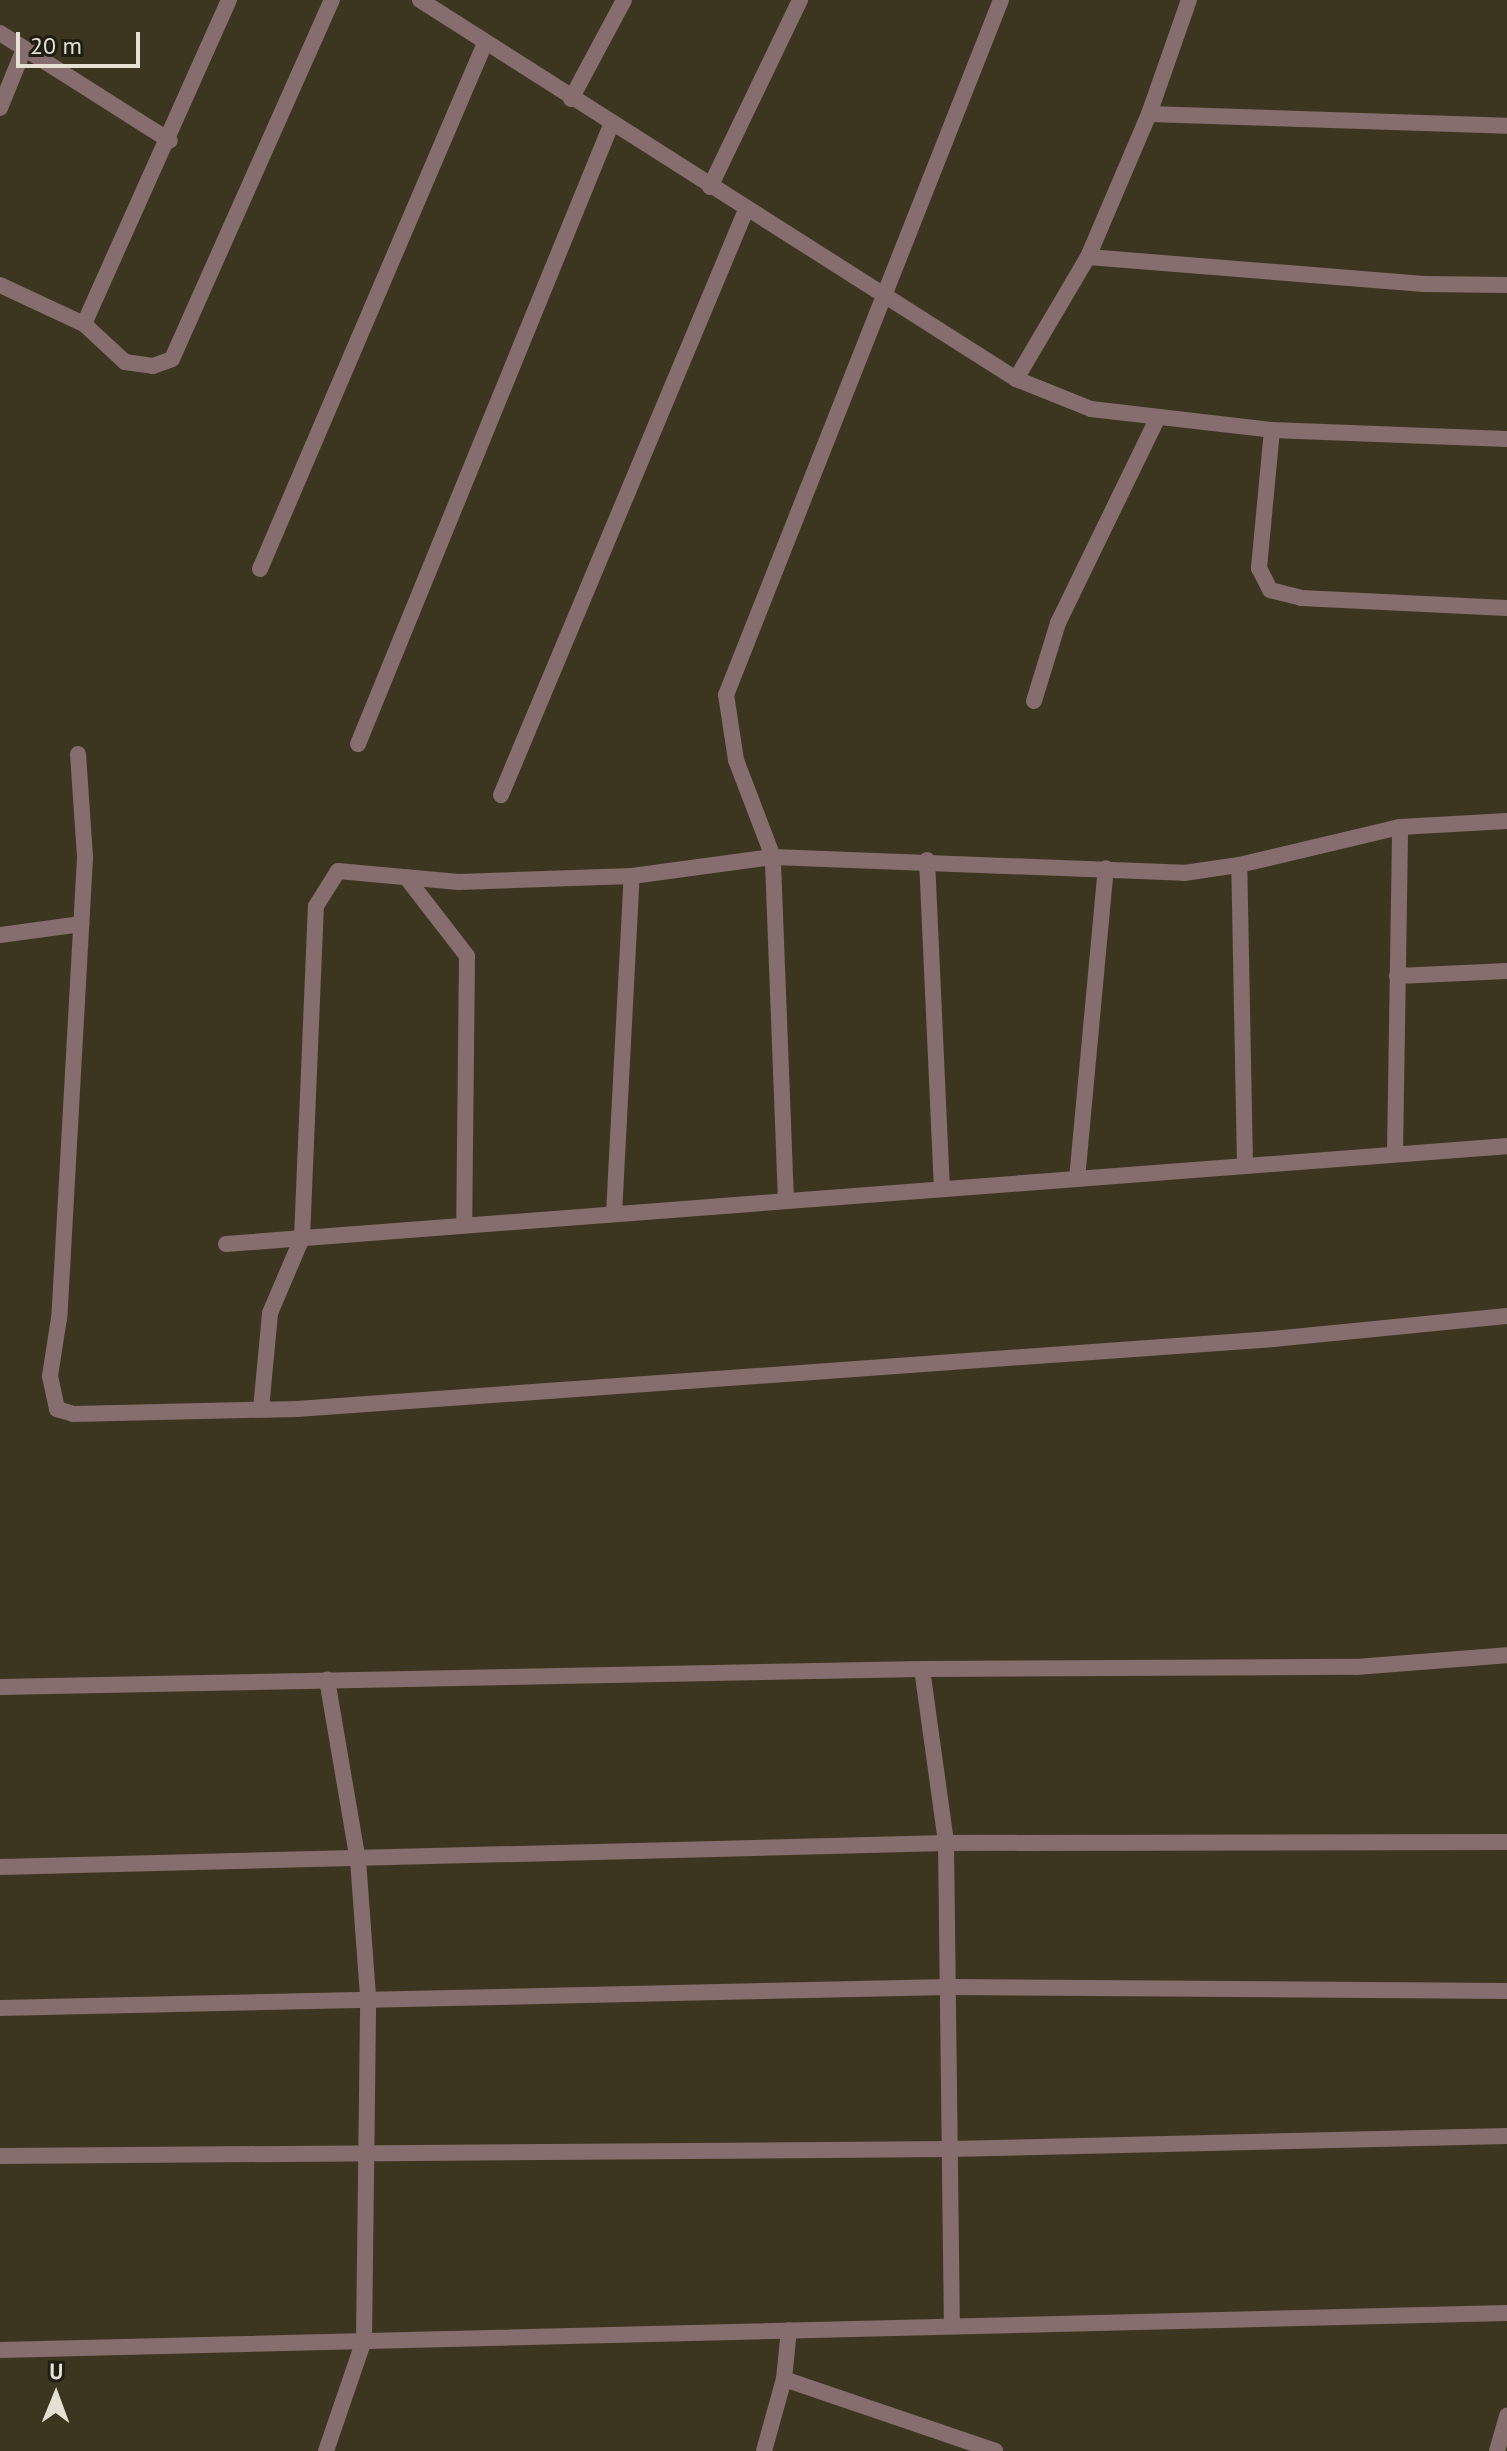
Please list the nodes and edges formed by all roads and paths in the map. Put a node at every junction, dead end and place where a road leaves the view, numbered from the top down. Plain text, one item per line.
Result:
1 (229, 0) edge
2 (332, 0) edge
3 (624, 0) edge
4 (800, 0) edge
5 (1001, 0) edge
6 (1189, 0) edge
7 (431, 3) edge
8 (0, 33) edge
9 (485, 43) junction
10 (24, 49) junction
11 (571, 99) junction
12 (0, 108) edge
13 (1149, 114) junction
14 (611, 125) junction
15 (1507, 126) edge
16 (170, 141) junction
17 (710, 187) junction
18 (746, 210) junction
19 (1088, 257) junction
20 (0, 285) edge
21 (1507, 285) edge
22 (887, 298) junction
23 (84, 324) junction
24 (1016, 379) junction
25 (1158, 417) junction
26 (1272, 430) junction
27 (1507, 439) edge
28 (260, 569) dead end
29 (1507, 608) edge
30 (1034, 701) dead end
31 (358, 744) dead end
32 (78, 754) dead end
33 (501, 795) dead end
34 (1507, 821) edge
35 (1400, 827) junction
36 (773, 857) junction
37 (927, 860) junction
38 (1239, 865) junction
39 (1106, 868) junction
40 (632, 876) junction
41 (406, 877) junction
42 (81, 924) junction
43 (0, 935) edge
44 (1507, 971) edge
45 (1397, 976) junction
46 (1507, 1146) edge
47 (1395, 1154) junction
48 (1245, 1165) junction
49 (1077, 1179) junction
50 (942, 1189) junction
51 (786, 1201) junction
52 (614, 1214) junction
53 (464, 1225) junction
54 (302, 1238) junction
55 (226, 1244) dead end
56 (1507, 1316) edge
57 (261, 1409) junction
58 (1507, 1655) edge
59 (922, 1669) junction
60 (327, 1680) junction
61 (0, 1687) edge
62 (1507, 1842) edge
63 (946, 1843) junction
64 (358, 1861) junction
65 (0, 1867) edge
66 (949, 1987) junction
67 (1507, 1991) edge
68 (368, 1996) junction
69 (0, 2008) edge
70 (1507, 2136) edge
71 (949, 2149) junction
72 (363, 2151) junction
73 (0, 2156) edge
74 (1507, 2313) edge
75 (952, 2325) junction
76 (789, 2330) junction
77 (364, 2340) junction
78 (0, 2350) edge
79 (784, 2379) junction
80 (1507, 2415) edge
81 (326, 2451) edge
82 (764, 2451) edge
83 (995, 2451) edge
84 (1497, 2451) edge

1 - 16 street
2 - 23 street
3 - 11 street
4 - 17 street
5 - 22 street
6 - 13 street
7 - 9 street
8 - 10 street
9 - 11 street
9 - 28 street
10 - 12 street
10 - 16 street
11 - 14 street
13 - 15 street
13 - 19 street
14 - 17 street
14 - 31 street
16 - 23 street
17 - 18 street
18 - 22 street
18 - 33 street
19 - 21 street
19 - 24 street
20 - 23 street
22 - 24 street
22 - 36 street
24 - 25 street
25 - 26 street
25 - 30 street
26 - 27 street
26 - 29 street
32 - 42 street
34 - 35 street
35 - 38 street
35 - 45 street
36 - 37 street
36 - 40 street
36 - 51 street
37 - 39 street
37 - 50 street
38 - 39 street
38 - 48 street
39 - 49 street
40 - 41 street
40 - 52 street
41 - 53 street
41 - 54 street
42 - 43 street
42 - 57 street
44 - 45 street
45 - 47 street
46 - 47 street
47 - 48 street
48 - 49 street
49 - 50 street
50 - 51 street
51 - 52 street
52 - 53 street
53 - 54 street
54 - 55 street
54 - 57 street
56 - 57 street
58 - 59 street
59 - 60 street
59 - 63 street
60 - 61 street
60 - 64 street
62 - 63 street
63 - 64 street
63 - 66 street
64 - 65 street
64 - 68 street
66 - 67 street
66 - 68 street
66 - 71 street
68 - 69 street
68 - 72 street
70 - 71 street
71 - 72 street
71 - 75 street
72 - 73 street
72 - 77 street
74 - 75 street
75 - 76 street
76 - 77 street
76 - 79 street
77 - 78 street
77 - 81 street
79 - 82 street
79 - 83 street
80 - 84 street

